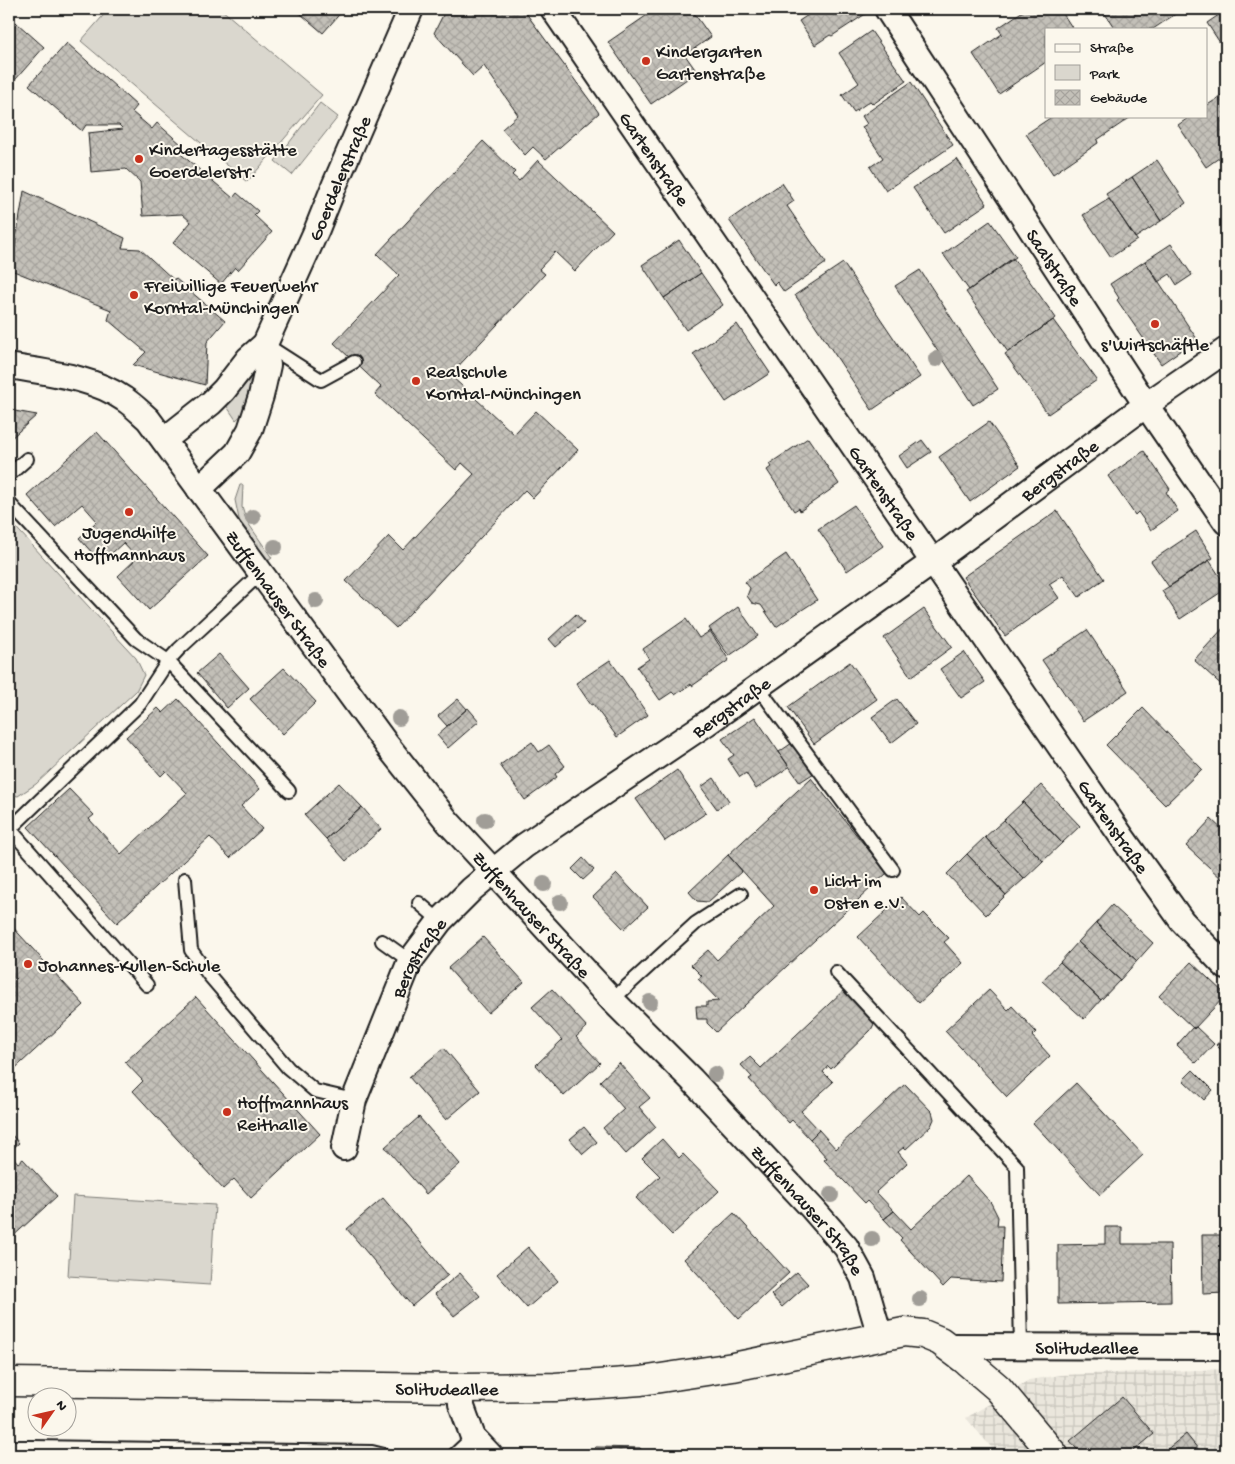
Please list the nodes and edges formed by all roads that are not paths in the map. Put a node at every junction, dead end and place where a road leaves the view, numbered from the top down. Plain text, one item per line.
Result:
1 (411, 9) edge
2 (554, 9) edge
3 (887, 9) edge
4 (265, 344) junction
5 (1226, 350) edge
6 (354, 362) dead end
7 (9, 366) edge
8 (1146, 405) junction
9 (164, 440) junction
10 (27, 459) dead end
11 (9, 475) edge
12 (199, 489) junction
13 (9, 503) edge
14 (1226, 522) edge
15 (933, 562) junction
16 (261, 574) junction
17 (168, 661) junction
18 (758, 687) junction
19 (289, 791) dead end
20 (10, 828) edge
21 (893, 870) dead end
22 (492, 871) junction
23 (184, 879) dead end
24 (741, 894) dead end
25 (419, 904) dead end
26 (440, 921) junction
27 (382, 941) dead end
28 (410, 961) junction
29 (1226, 967) edge
30 (836, 972) dead end
31 (147, 985) dead end
32 (612, 1000) junction
33 (354, 1100) junction
34 (344, 1148) dead end
35 (880, 1336) junction
36 (946, 1346) junction
37 (1021, 1347) junction
38 (1226, 1347) edge
39 (9, 1382) edge
40 (460, 1388) junction
41 (473, 1438) junction
42 (9, 1446) edge
43 (34, 1451) edge
44 (384, 1455) edge
45 (454, 1455) edge
46 (490, 1455) edge
47 (1054, 1455) edge

1 - 4 street, Goerdelerstraße
2 - 15 street, Gartenstraße
3 - 8 street, Saalstraße
4 - 6 lane
4 - 9 street, Goerdelerstraße
4 - 12 street, Goerdelerstraße
5 - 8 street, Bergstraße
7 - 9 street, Zuffenhauser Straße
8 - 14 street, Saalstraße
8 - 15 street, Bergstraße
9 - 12 street, Zuffenhauser Straße
10 - 11 lane
12 - 16 street, Zuffenhauser Straße
13 - 17 lane
15 - 18 street, Bergstraße
15 - 29 street, Gartenstraße
16 - 17 lane
16 - 22 street, Zuffenhauser Straße
17 - 19 lane
17 - 20 lane
18 - 21 lane
18 - 22 street, Bergstraße
20 - 31 lane
22 - 26 street, Bergstraße
22 - 32 street, Zuffenhauser Straße
23 - 33 lane
24 - 32 lane
25 - 26 lane
26 - 28 street, Bergstraße
27 - 28 lane
28 - 33 street, Bergstraße
30 - 37 lane
32 - 35 street, Zuffenhauser Straße
33 - 34 street, Bergstraße
35 - 36 main road
35 - 40 main road, Solitudeallee
36 - 37 street, Solitudeallee
36 - 47 main road
37 - 38 street, Solitudeallee
39 - 40 main road, Solitudeallee
40 - 41 street
41 - 45 lane
41 - 46 street
42 - 43 lane
43 - 44 lane

